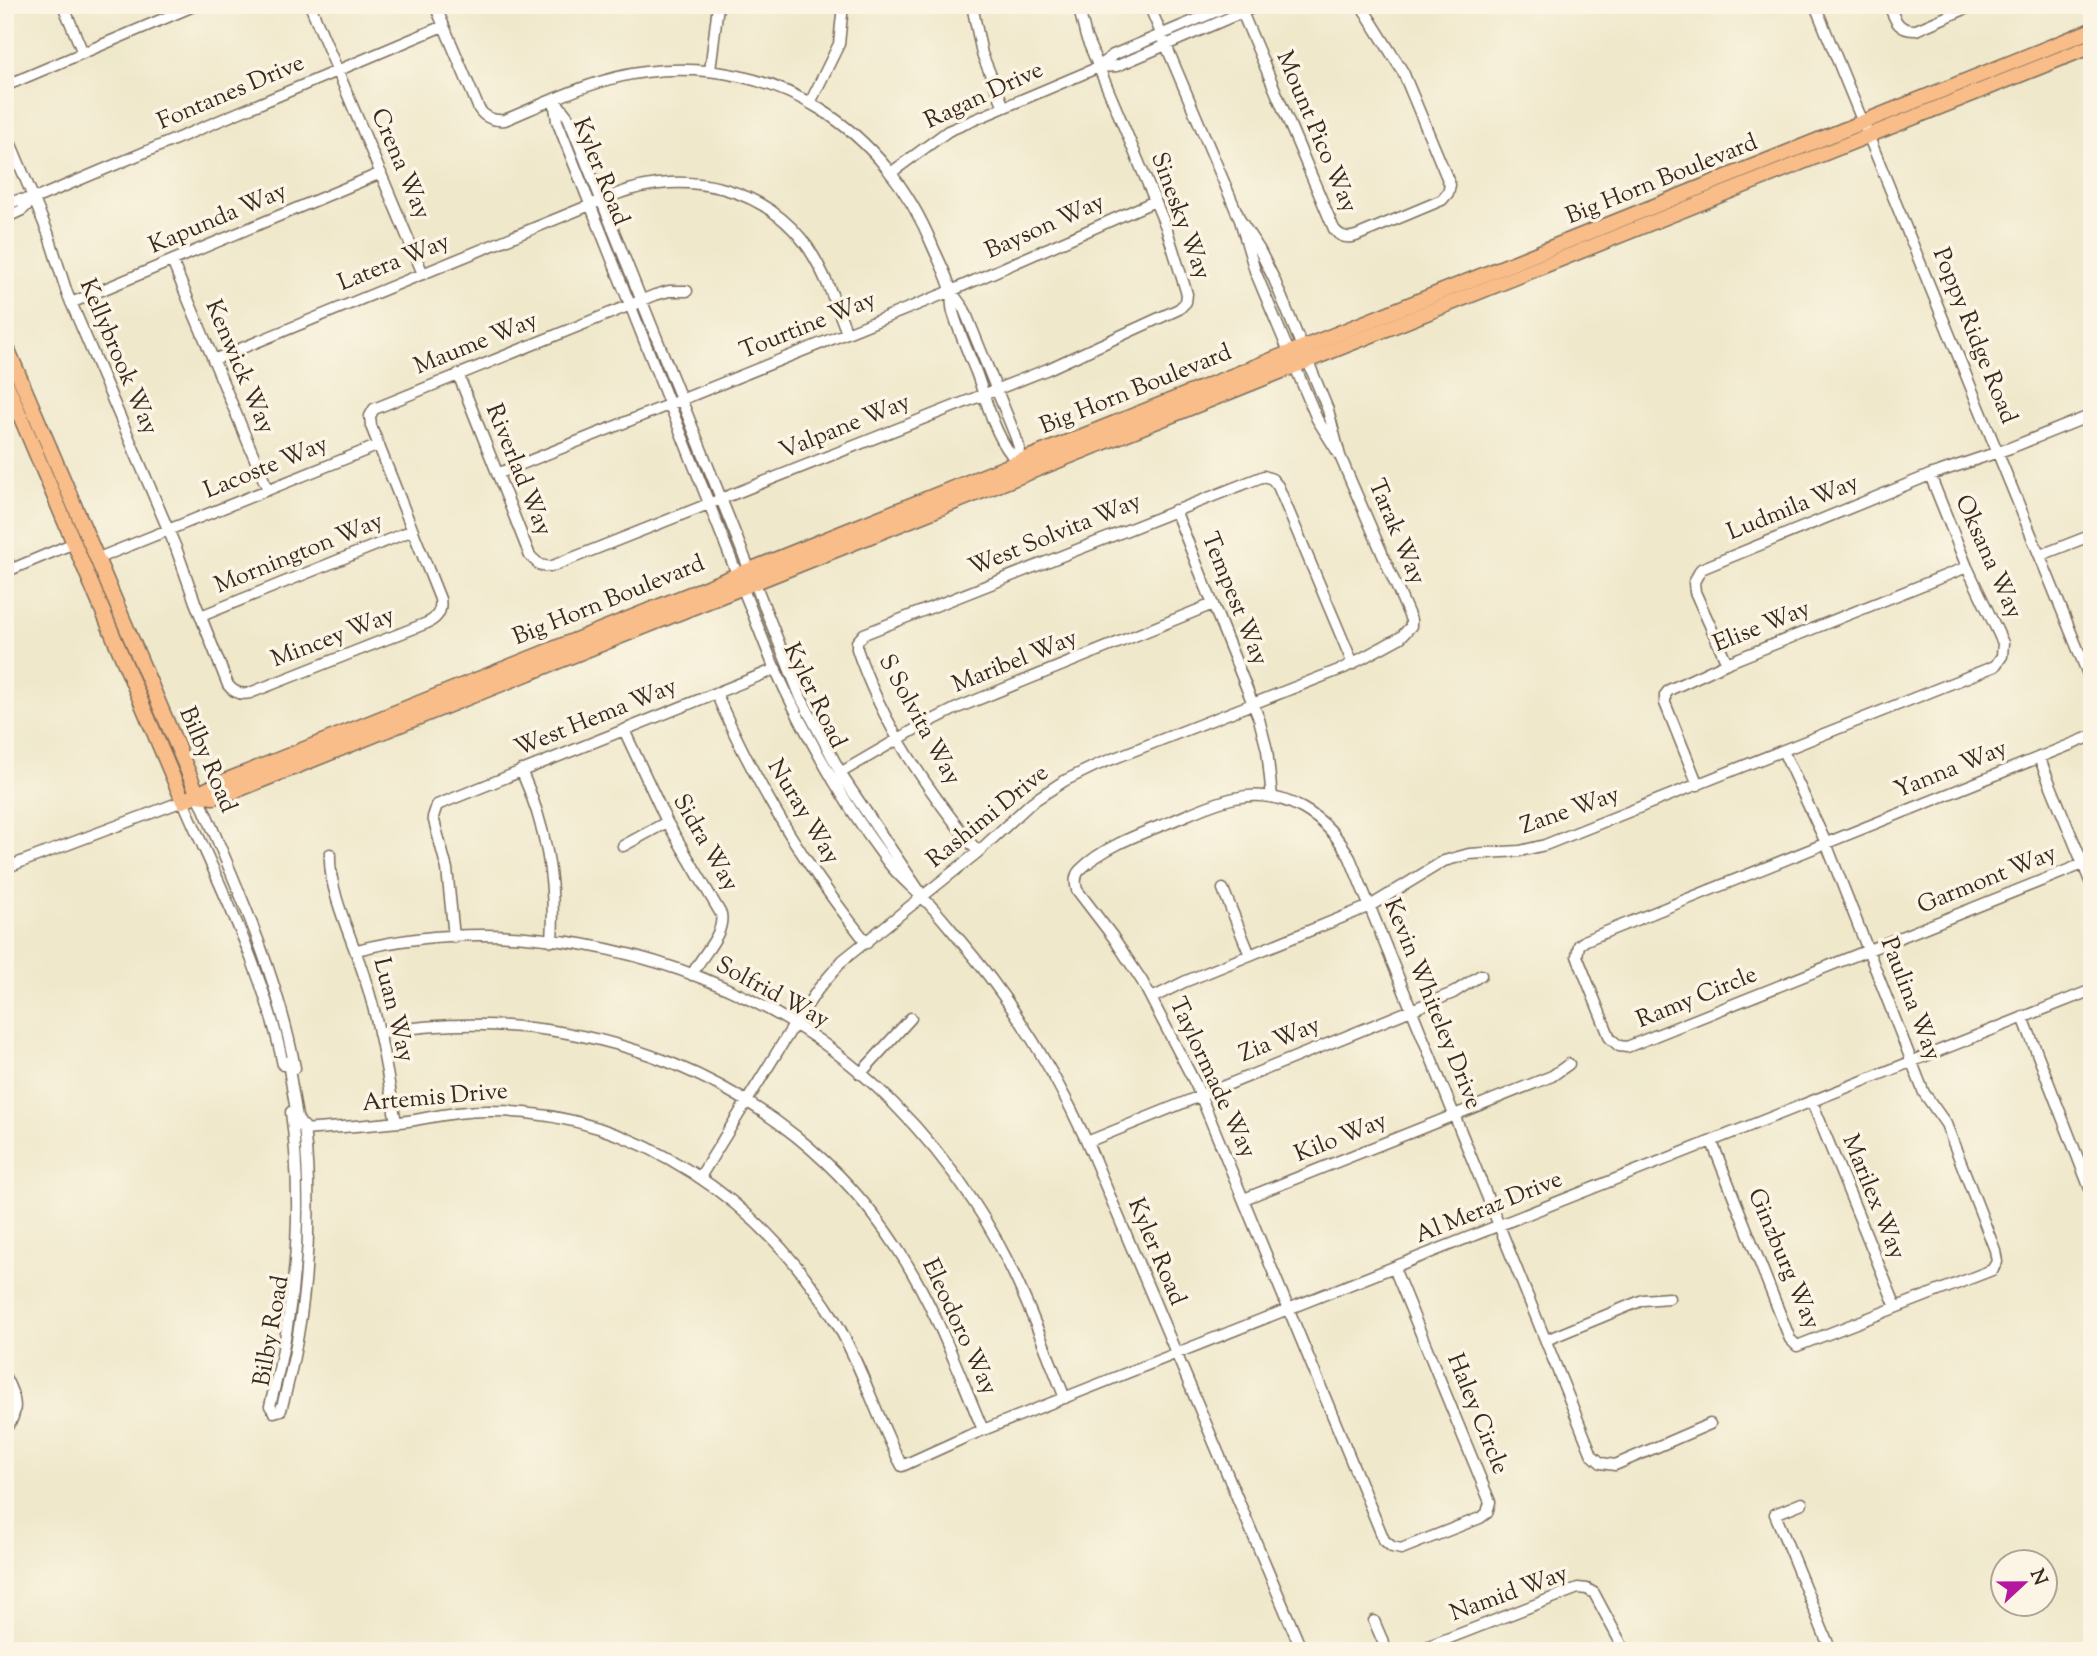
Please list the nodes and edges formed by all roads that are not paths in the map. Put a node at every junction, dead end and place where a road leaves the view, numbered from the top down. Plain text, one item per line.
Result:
1 (63, 5) edge
2 (196, 5) edge
3 (310, 5) edge
4 (435, 5) edge
5 (718, 5) edge
6 (843, 5) edge
7 (972, 5) edge
8 (1078, 5) edge
9 (1149, 5) edge
10 (1231, 5) edge
11 (1259, 5) edge
12 (1361, 5) edge
13 (1815, 5) edge
14 (1889, 5) edge
15 (1974, 5) edge
16 (1240, 9) edge
17 (443, 26) junction
18 (2092, 30) edge
19 (1164, 40) junction
20 (2092, 46) edge
21 (83, 53) junction
22 (1099, 67) junction
23 (337, 71) junction
24 (710, 71) junction
25 (5, 86) edge
26 (554, 99) junction
27 (810, 103) junction
28 (1004, 107) junction
29 (5, 130) edge
30 (1867, 130) junction
31 (892, 172) junction
32 (381, 173) junction
33 (34, 199) junction
34 (1155, 201) junction
35 (596, 203) junction
36 (5, 205) edge
37 (5, 218) edge
38 (172, 261) junction
39 (423, 274) junction
40 (687, 291) dead end
41 (951, 291) junction
42 (71, 303) junction
43 (636, 303) junction
44 (847, 333) junction
45 (5, 343) edge
46 (1298, 357) junction
47 (213, 360) junction
48 (458, 374) junction
49 (5, 380) edge
50 (997, 389) junction
51 (985, 394) junction
52 (675, 402) junction
53 (2092, 415) edge
54 (379, 445) junction
55 (1998, 452) junction
56 (1018, 462) junction
57 (497, 474) junction
58 (1930, 475) junction
59 (268, 490) junction
60 (715, 502) junction
61 (1175, 510) junction
62 (169, 530) junction
63 (413, 530) junction
64 (2092, 535) edge
65 (74, 543) junction
66 (5, 555) edge
67 (2040, 555) junction
68 (96, 559) junction
69 (1967, 567) junction
70 (8, 570) edge
71 (745, 578) junction
72 (1213, 604) junction
73 (201, 616) junction
74 (1411, 626) joint
75 (859, 639) joint
76 (2002, 656) joint
77 (1727, 663) junction
78 (1353, 664) junction
79 (776, 669) junction
80 (2092, 684) edge
81 (716, 693) junction
82 (1254, 704) junction
83 (624, 730) junction
84 (2092, 736) edge
85 (899, 738) junction
86 (1783, 751) junction
87 (2039, 757) junction
88 (521, 770) junction
89 (841, 773) junction
90 (1698, 785) junction
91 (198, 795) junction
92 (1272, 797) junction
93 (183, 801) junction
94 (667, 822) junction
95 (1826, 843) junction
96 (623, 846) dead end
97 (978, 852) junction
98 (330, 854) dead end
99 (2083, 864) junction
100 (5, 868) edge
101 (1076, 877) joint
102 (2092, 886) edge
103 (1223, 889) dead end
104 (923, 897) junction
105 (1370, 906) junction
106 (454, 937) junction
107 (552, 941) junction
108 (867, 943) junction
109 (357, 950) junction
110 (1868, 951) junction
111 (1250, 955) junction
112 (692, 975) junction
113 (1482, 975) dead end
114 (2092, 990) edge
115 (1152, 998) junction
116 (1412, 1010) junction
117 (2023, 1017) junction
118 (911, 1018) dead end
119 (794, 1024) junction
120 (379, 1033) junction
121 (282, 1060) junction
122 (1912, 1062) junction
123 (1569, 1064) dead end
124 (860, 1074) junction
125 (1200, 1096) junction
126 (747, 1102) junction
127 (1812, 1102) junction
128 (1454, 1115) junction
129 (396, 1122) junction
130 (304, 1130) junction
131 (1087, 1142) junction
132 (1712, 1142) junction
133 (700, 1177) junction
134 (2092, 1194) edge
135 (1244, 1199) junction
136 (1500, 1226) junction
137 (1997, 1262) joint
138 (1394, 1268) junction
139 (1670, 1298) dead end
140 (1896, 1307) junction
141 (1289, 1310) junction
142 (1546, 1340) junction
143 (1177, 1354) junction
144 (5, 1377) edge
145 (1065, 1398) junction
146 (1710, 1424) dead end
147 (5, 1429) edge
148 (983, 1430) junction
149 (902, 1466) joint
150 (1802, 1503) dead end
151 (1374, 1621) dead end
152 (1302, 1651) edge
153 (1387, 1651) edge
154 (1416, 1651) edge
155 (1625, 1651) edge
156 (1831, 1651) edge

1 - 21 street
2 - 21 street
3 - 23 street, Crena Way
4 - 17 street
5 - 24 street
6 - 27 street
7 - 28 street
8 - 22 street, Sinesky Way
9 - 19 street, Tarak Way
10 - 19 street
11 - 16 street
12 - 16 street, Mount Pico Way
13 - 30 street, Poppy Ridge Road
14 - 15 street
16 - 19 street
17 - 23 street, Fontanes Drive
17 - 26 street
18 - 30 main road, Big Horn Boulevard
19 - 22 street, Ragan Drive
19 - 46 street, Tarak Way
20 - 30 main road, Big Horn Boulevard
21 - 25 street
22 - 28 street, Ragan Drive
22 - 34 street, Sinesky Way
23 - 32 street, Crena Way
23 - 33 street, Fontanes Drive
24 - 26 street
24 - 27 street
26 - 35 street, Kyler Road
27 - 31 street
28 - 31 street, Ragan Drive
29 - 33 street, Kellybrook Way
30 - 46 main road, Big Horn Boulevard
30 - 55 street, Poppy Ridge Road
31 - 41 street
32 - 38 street, Kapunda Way
32 - 39 street, Crena Way
33 - 36 street, Fontanes Drive
33 - 37 street, Fontanes Drive
33 - 42 street, Kellybrook Way
34 - 41 street, Bayson Way
34 - 50 street, Sinesky Way
35 - 39 street, Latera Way
35 - 43 street, Kyler Road
35 - 44 street, Latera Way
38 - 42 street, Kapunda Way
38 - 47 street, Kenwick Way
39 - 47 street, Latera Way
40 - 43 street, Maume Way
41 - 44 street, Tourtine Way
41 - 50 street
41 - 51 street
42 - 62 street, Kellybrook Way
43 - 48 street, Maume Way
43 - 52 street, Kyler Road
44 - 52 street, Tourtine Way
45 - 68 main road, Bilby Road
46 - 56 main road, Big Horn Boulevard
46 - 71 main road, Big Horn Boulevard
46 - 74 street, Tarak Way
47 - 59 street, Kenwick Way
48 - 54 street, Maume Way
48 - 57 street, Riverlad Way
49 - 65 main road, Bilby Road
50 - 51 street, Valpane Way
50 - 56 street
51 - 56 street
51 - 60 street, Valpane Way
52 - 57 street, Tourtine Way
52 - 60 street, Kyler Road
53 - 55 street, Ludmila Way
54 - 59 street, Lacoste Way
54 - 63 street, Mincey Way
55 - 58 street, Ludmila Way
55 - 67 street, Poppy Ridge Road
56 - 71 main road, Big Horn Boulevard
57 - 60 street, Riverlad Way
58 - 69 street, Oksana Way
58 - 77 street, Ludmila Way
59 - 62 street, Lacoste Way
60 - 71 street, Kyler Road
61 - 72 street, Tempest Way
61 - 75 street, West Solvita Way
61 - 78 street, West Solvita Way
62 - 68 street, Lacoste Way
62 - 73 street, Mincey Way
63 - 73 street, Mornington Way
63 - 73 street, Mincey Way
64 - 67 street
65 - 70 street
65 - 93 main road, Bilby Road
66 - 70 street
67 - 80 street, Poppy Ridge Road
68 - 91 main road, Bilby Road
69 - 76 street, Oksana Way
69 - 77 street, Elise Way
71 - 79 street, Kyler Road
71 - 89 street, Kyler Road
71 - 91 main road, Big Horn Boulevard
72 - 82 street, Tempest Way
72 - 85 street, Maribel Way
74 - 78 street, Rashimi Drive
75 - 85 street, S Solvita Way
76 - 86 street, Zane Way
77 - 90 street, Elise Way
78 - 82 street, Rashimi Drive
79 - 81 street, West Hema Way
79 - 104 street, Kyler Road
81 - 83 street, West Hema Way
81 - 108 street, Nuray Way
82 - 92 street, Tempest Way
82 - 97 street, Rashimi Drive
83 - 88 street, West Hema Way
83 - 94 street, Sidra Way
84 - 87 street, Yanna Way
85 - 89 street, Maribel Way
85 - 97 street, S Solvita Way
86 - 90 street, Zane Way
86 - 95 street, Paulina Way
87 - 95 street, Yanna Way
87 - 99 street
88 - 106 street, West Hema Way
88 - 107 street
89 - 104 street, Kyler Road
90 - 105 street, Zane Way
91 - 93 main road, Big Horn Boulevard
91 - 130 street, Bilby Road
92 - 101 street, Kevin Whiteley Drive
92 - 105 street, Kevin Whiteley Drive
93 - 100 street
93 - 121 street, Bilby Road
94 - 96 street
94 - 112 street, Sidra Way
95 - 110 street, Paulina Way
95 - 110 street, Ramy Circle
97 - 104 street, Rashimi Drive
98 - 109 street, Luan Way
99 - 102 street
99 - 110 street, Garmont Way
101 - 115 street, Taylormade Way
103 - 111 street
104 - 108 street, Rashimi Drive
104 - 131 street, Kyler Road
105 - 111 street, Zane Way
105 - 116 street, Kevin Whiteley Drive
106 - 107 street, Solfrid Way
106 - 109 street, Solfrid Way
107 - 112 street, Solfrid Way
108 - 119 street, Rashimi Drive
109 - 120 street, Luan Way
110 - 122 street, Paulina Way
111 - 115 street, Zane Way
112 - 119 street, Solfrid Way
113 - 116 street, Zia Way
114 - 117 street, Al Meraz Drive
115 - 125 street, Taylormade Way
116 - 125 street, Zia Way
116 - 128 street, Kevin Whiteley Drive
117 - 122 street, Al Meraz Drive
117 - 134 street
118 - 124 street
119 - 124 street, Solfrid Way
119 - 126 street, Rashimi Drive
120 - 126 street, Eleodoro Way
120 - 129 street, Luan Way
121 - 130 street
121 - 130 street, Bilby Road
122 - 127 street, Al Meraz Drive
122 - 137 street, Paulina Way
123 - 128 street, Kilo Way
124 - 145 street, Solfrid Way
125 - 131 street, Zia Way
125 - 135 street, Taylormade Way
126 - 133 street, Rashimi Drive
126 - 148 street, Eleodoro Way
127 - 132 street, Al Meraz Drive
127 - 140 street, Marilex Way
128 - 135 street, Kilo Way
128 - 136 street, Kevin Whiteley Drive
129 - 130 street, Artemis Drive
129 - 133 street, Artemis Drive
131 - 143 street, Kyler Road
132 - 136 street, Al Meraz Drive
132 - 140 street, Ginzburg Way
133 - 149 street, Artemis Drive
135 - 141 street, Taylormade Way
136 - 138 street, Al Meraz Drive
136 - 142 street, Kevin Whiteley Drive
137 - 140 street, Ginzburg Way
138 - 141 street, Al Meraz Drive
138 - 141 street, Haley Circle
139 - 142 street
141 - 143 street, Al Meraz Drive
142 - 146 street, Kevin Whiteley Drive
143 - 145 street, Al Meraz Drive
143 - 152 street, Kyler Road
144 - 147 street
145 - 148 street, Al Meraz Drive
148 - 149 street, Al Meraz Drive
150 - 156 street
151 - 153 street
154 - 155 street, Namid Way

